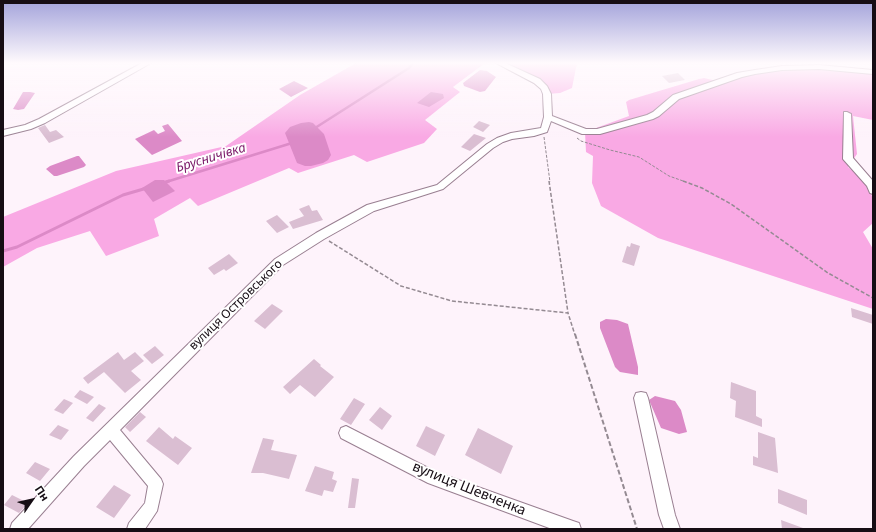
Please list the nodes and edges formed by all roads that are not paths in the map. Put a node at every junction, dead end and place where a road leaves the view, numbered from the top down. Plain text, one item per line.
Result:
1 (102, 88) edge
2 (544, 88) edge
3 (703, 88) edge
4 (847, 114) dead end
5 (548, 117) junction
6 (3, 133) edge
7 (873, 191) edge
8 (641, 398) dead end
9 (111, 430) junction
10 (346, 432) dead end
11 (18, 529) edge
12 (135, 529) edge
13 (573, 529) edge
14 (672, 529) edge

1 - 6 street
2 - 5 street
3 - 5 street
4 - 7 street
5 - 9 street, вулиця Островського
8 - 14 street
9 - 11 street, вулиця Островського
9 - 12 street
10 - 13 street, вулиця Шевченка

